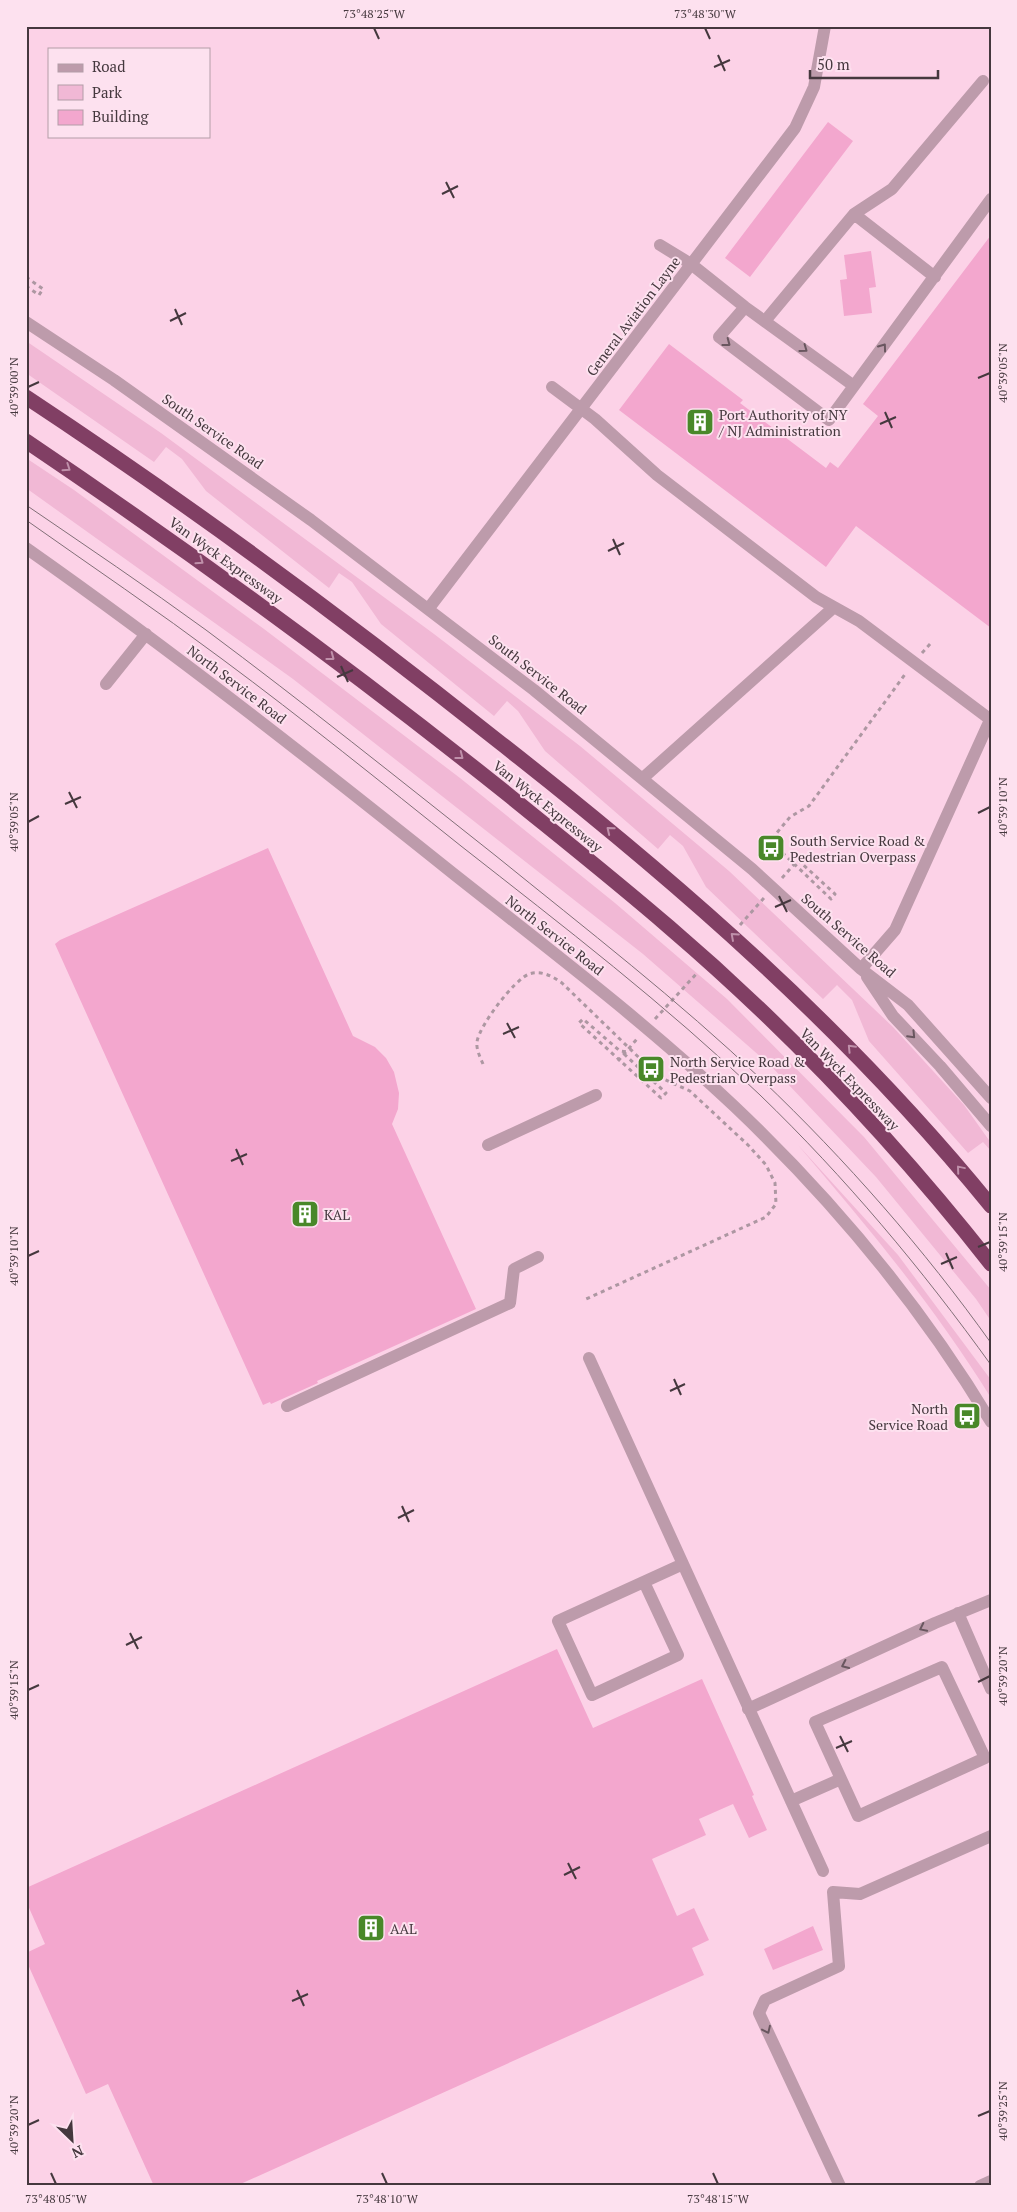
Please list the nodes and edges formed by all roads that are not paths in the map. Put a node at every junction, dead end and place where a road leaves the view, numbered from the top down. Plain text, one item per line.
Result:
1 (825, 26) edge
2 (983, 80) dead end
3 (991, 199) edge
4 (854, 214) junction
5 (660, 245) dead end
6 (691, 264) junction
7 (935, 277) junction
8 (745, 307) junction
9 (765, 321) junction
10 (26, 322) edge
11 (854, 386) junction
12 (552, 387) dead end
13 (26, 397) edge
14 (582, 408) junction
15 (26, 440) edge
16 (26, 548) edge
17 (429, 608) junction
18 (833, 608) junction
19 (146, 634) junction
20 (106, 684) dead end
21 (990, 720) edge
22 (643, 778) junction
23 (861, 969) junction
24 (596, 1095) dead end
25 (991, 1098) edge
26 (991, 1126) edge
27 (488, 1145) dead end
28 (991, 1206) edge
29 (538, 1257) dead end
30 (991, 1264) edge
31 (590, 1358) dead end
32 (287, 1406) dead end
33 (991, 1422) edge
34 (683, 1564) junction
35 (644, 1582) junction
36 (991, 1600) edge
37 (958, 1613) junction
38 (991, 1689) edge
39 (748, 1709) junction
40 (841, 1778) junction
41 (791, 1802) junction
42 (991, 1836) edge
43 (823, 1871) dead end
44 (991, 2181) edge
45 (840, 2186) edge
46 (980, 2186) edge

1 - 6 street, General Aviation Layne
2 - 4 street
3 - 7 street
4 - 7 street
4 - 9 street
5 - 6 street
6 - 8 street
6 - 14 street, General Aviation Layne
11 -> 7 street
8 - 9 street
8 -> 11 street
9 -> 11 street
10 - 17 street, South Service Road
12 - 14 street
28 -> 13 highway, Van Wyck Expressway
14 - 17 street, General Aviation Layne
14 - 18 street
15 -> 30 highway, Van Wyck Expressway
16 - 19 street, North Service Road
17 - 22 street, South Service Road
18 - 21 street
18 - 22 street
19 - 20 street
19 - 33 street, North Service Road
21 - 23 street
22 - 23 street, South Service Road
23 - 25 street, South Service Road
23 -> 26 street
24 - 27 street
29 - 32 street
31 - 34 street
34 - 35 street
34 - 39 street
35 - 35 street
36 - 37 street
37 - 38 street
37 -> 39 street
39 - 41 street
40 - 40 street
40 - 41 street
41 - 43 street
42 -> 45 street
44 - 46 street

